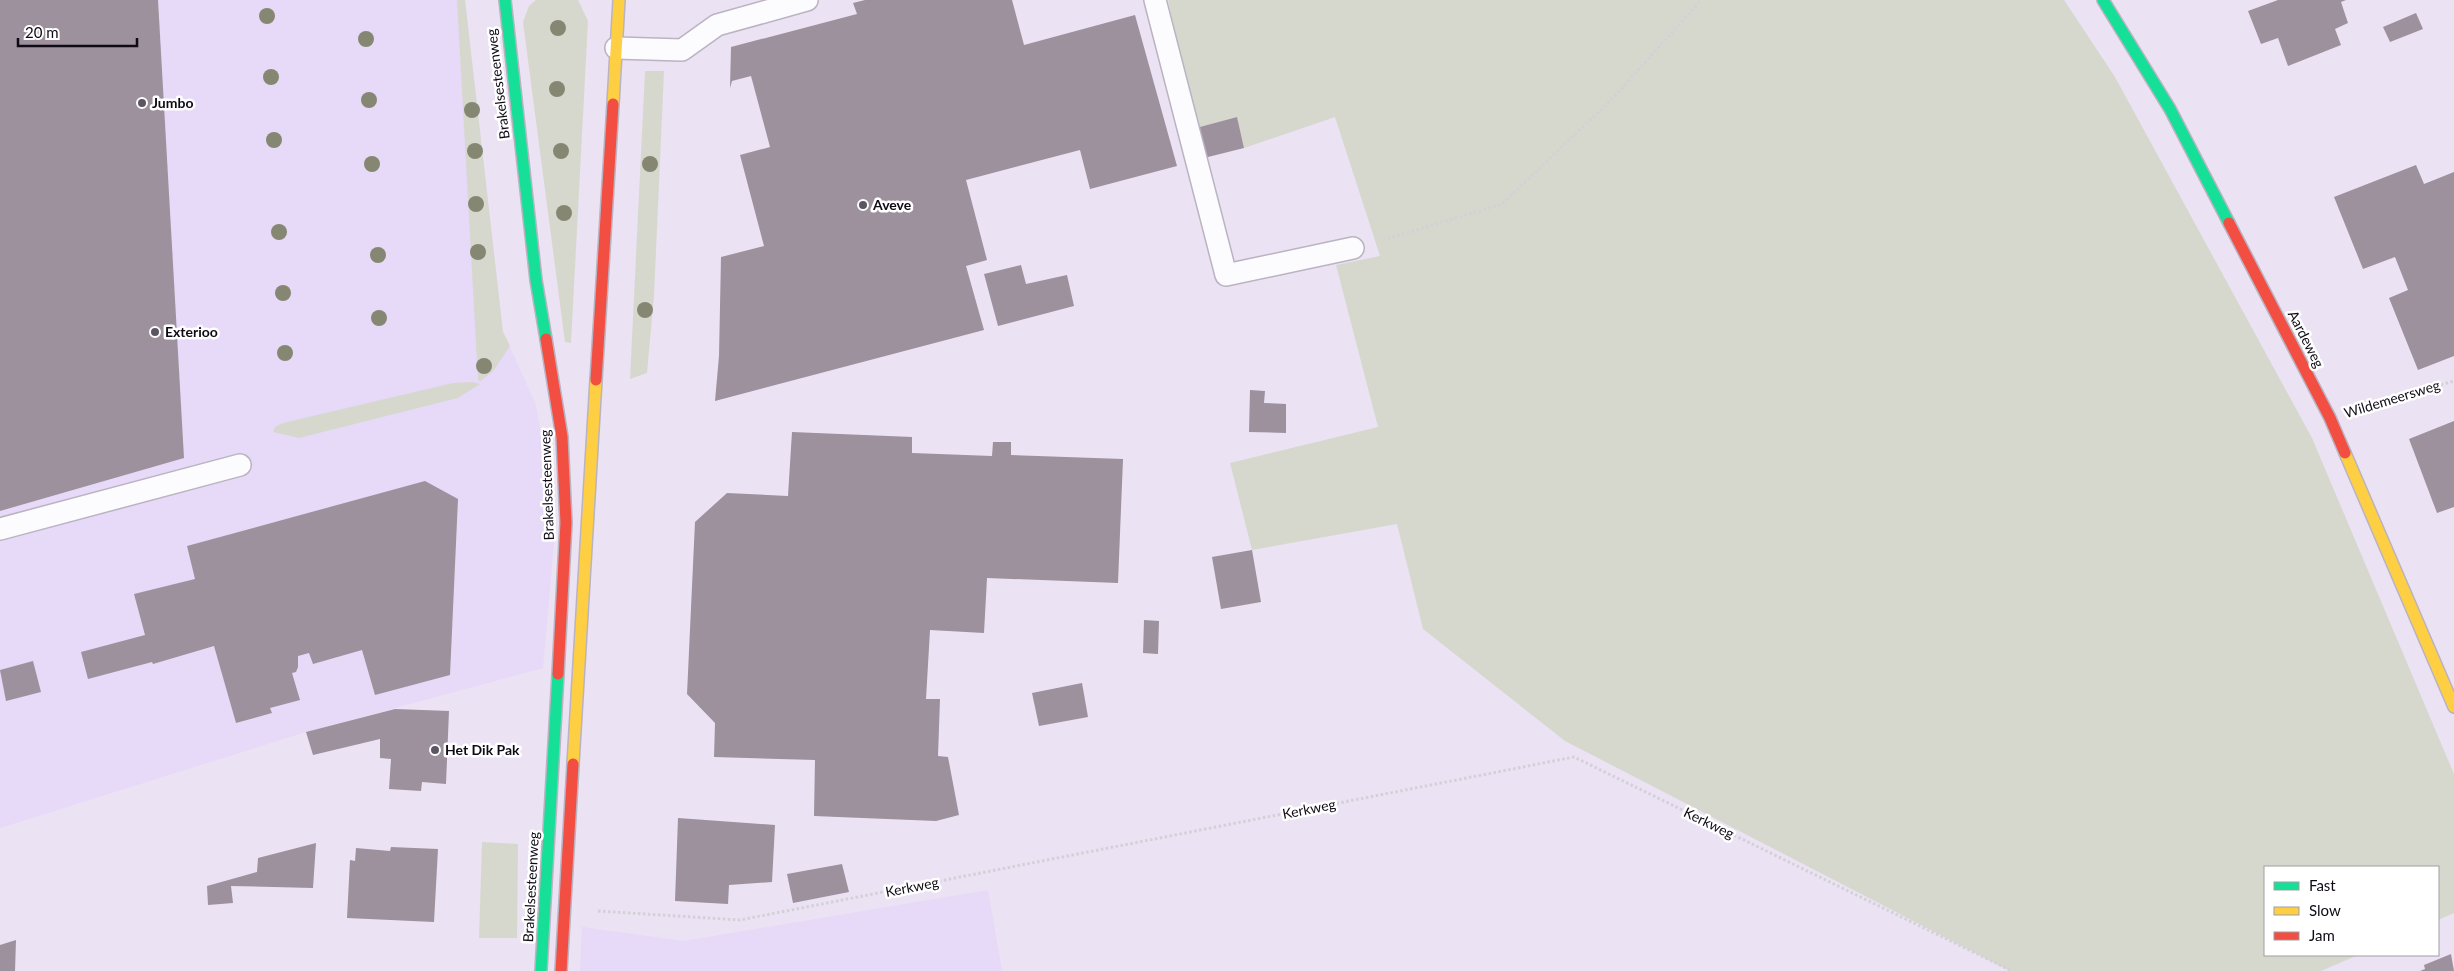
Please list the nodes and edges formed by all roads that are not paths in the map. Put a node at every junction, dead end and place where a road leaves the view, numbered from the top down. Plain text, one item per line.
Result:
1 (504, 0) edge
2 (619, 0) edge
3 (807, 0) edge
4 (1155, 0) edge
5 (2102, 0) edge
6 (616, 48) junction
7 (1354, 248) road end
8 (240, 465) dead end
9 (0, 529) edge
10 (2454, 707) edge
11 (541, 971) edge
12 (560, 971) edge

1 - 11 main road, Brakelsesteenweg
2 - 6 main road
3 - 6 lane
4 - 7 lane
5 - 10 main road, Aardeweg
6 - 12 main road
8 - 9 lane

